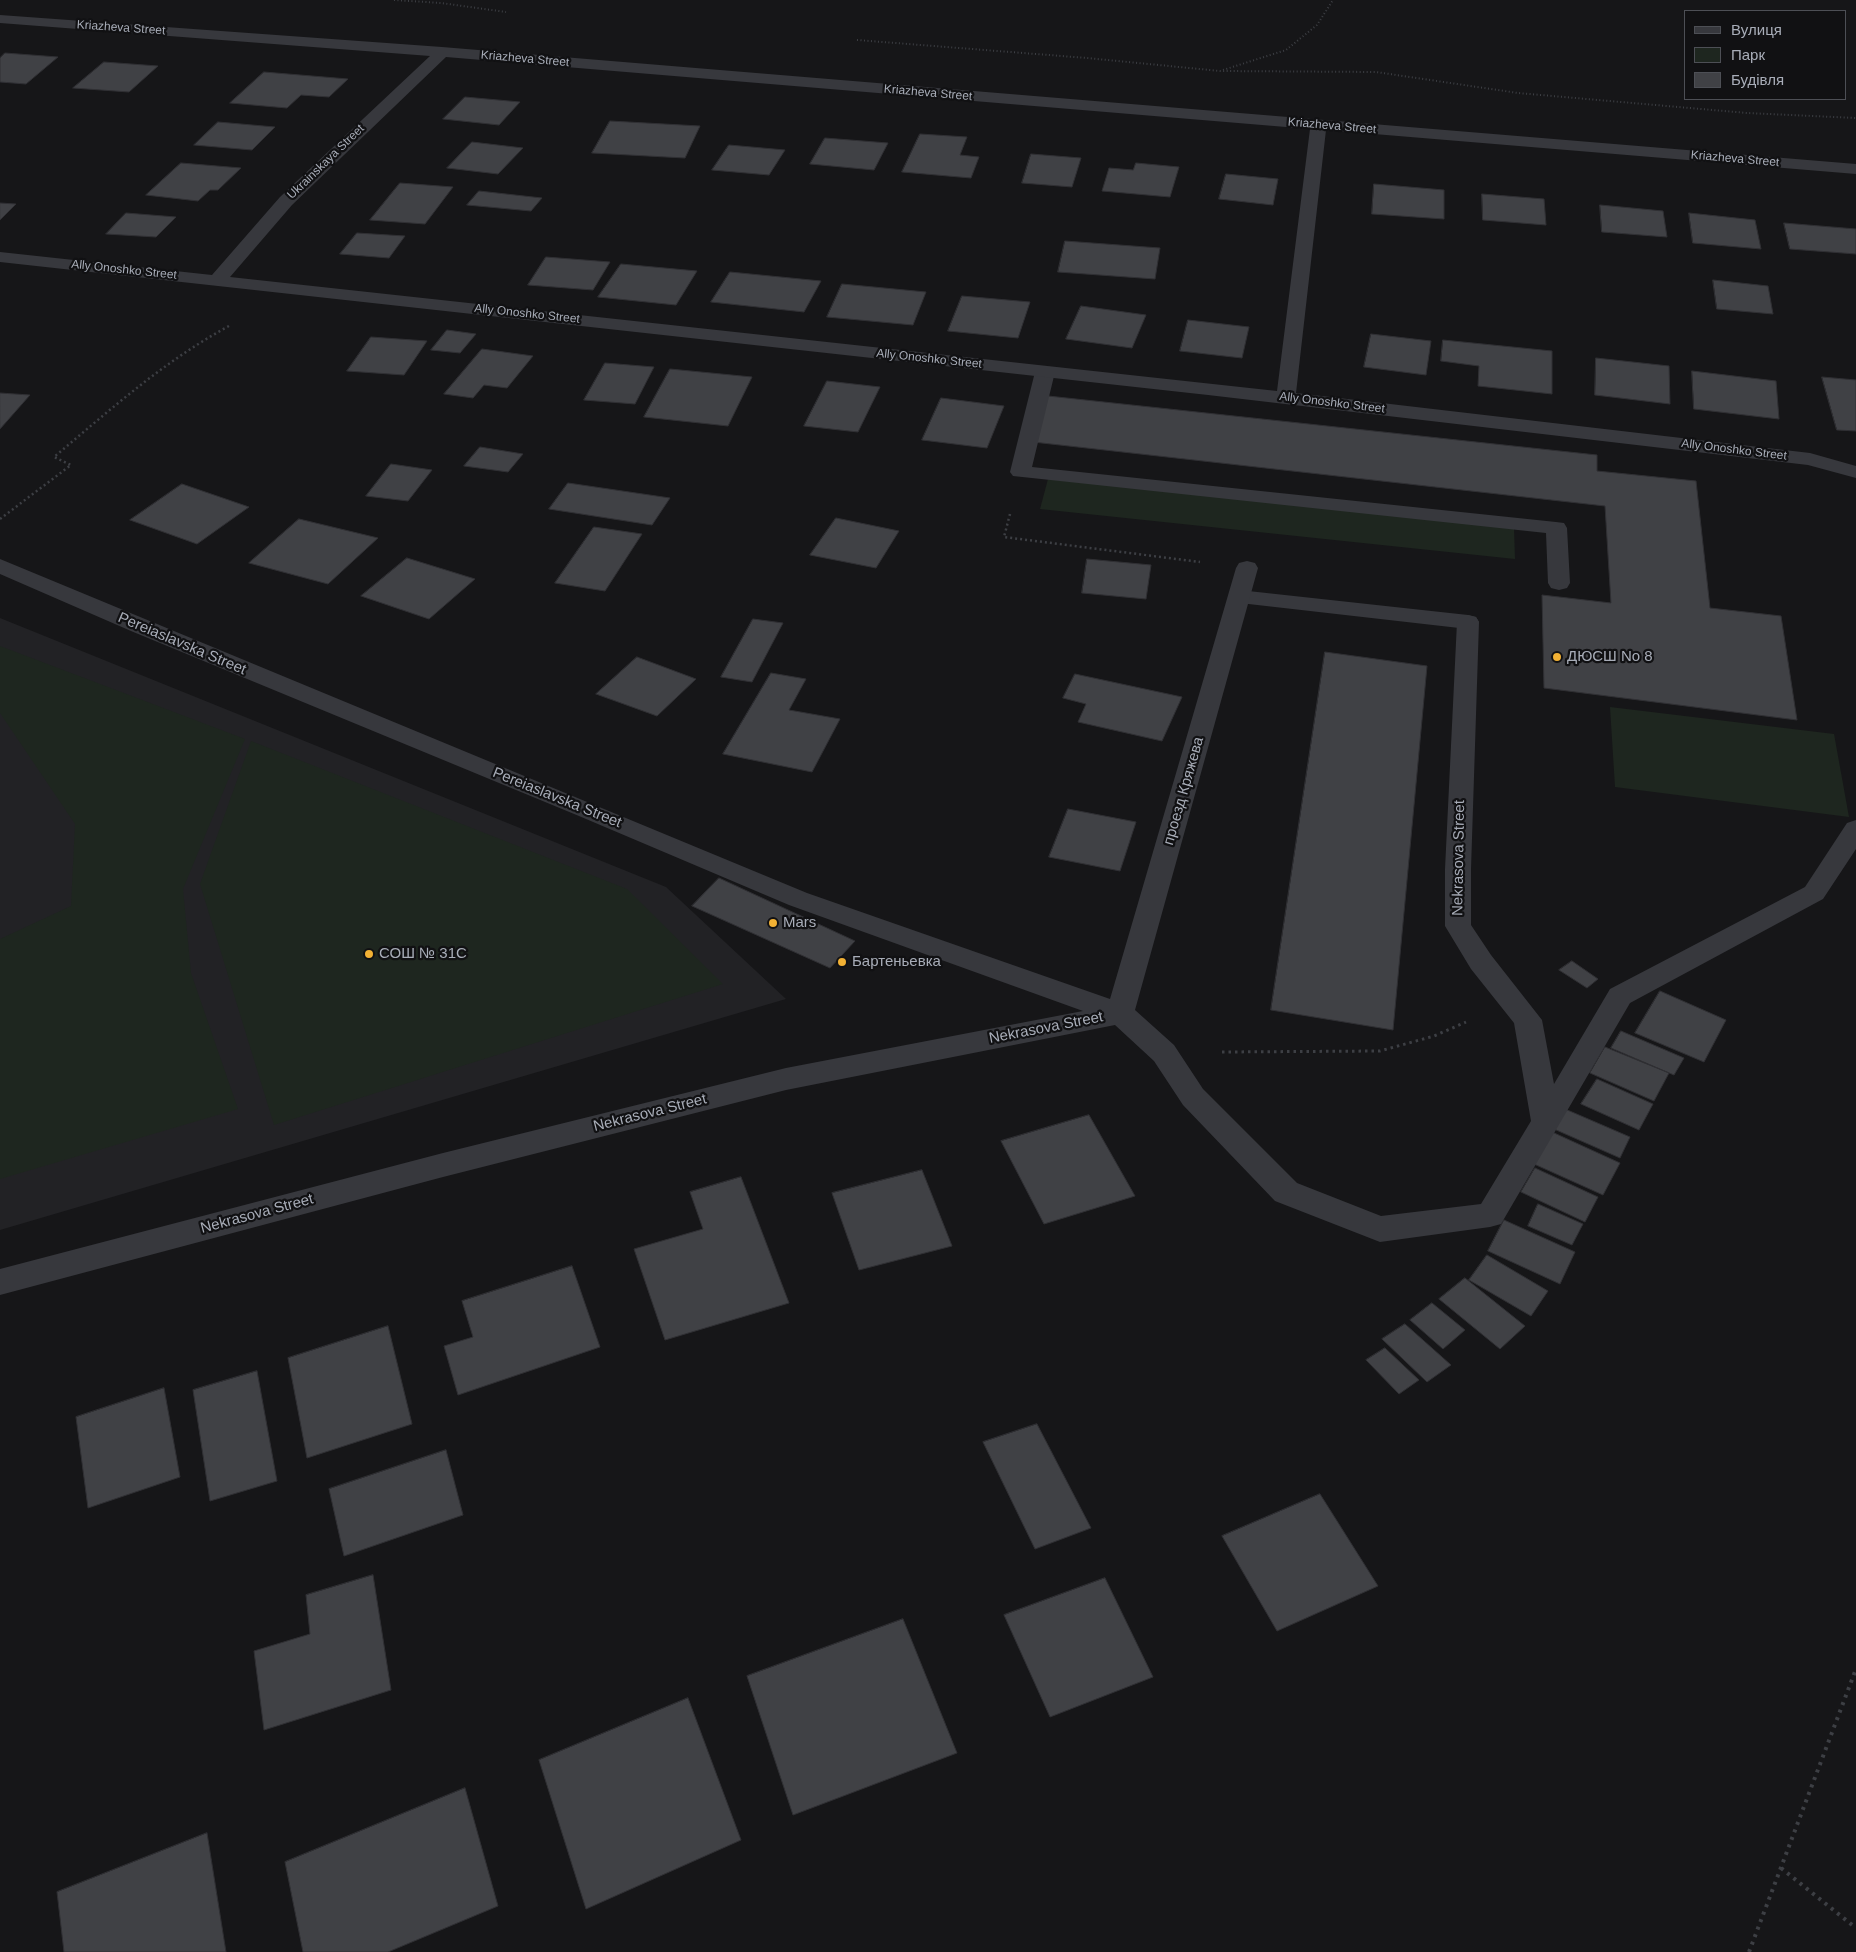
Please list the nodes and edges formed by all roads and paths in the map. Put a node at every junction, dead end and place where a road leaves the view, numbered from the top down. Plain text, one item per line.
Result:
1 (394, 0) edge
2 (1333, 0) edge
3 (508, 12) dead end
4 (0, 19) edge
5 (857, 40) dead end
6 (442, 52) junction
7 (1220, 71) junction
8 (1856, 118) edge
9 (1319, 124) junction
10 (1856, 169) edge
11 (0, 257) edge
12 (217, 280) junction
13 (294, 288) junction
14 (1045, 372) junction
15 (1286, 398) junction
16 (1020, 472) junction
17 (1856, 472) edge
18 (0, 519) edge
19 (0, 566) edge
20 (1247, 568) joint
21 (1560, 583) dead end
22 (1239, 597) junction
23 (1856, 828) edge
24 (1480, 962) junction
25 (1120, 1013) junction
26 (1164, 1053) junction
27 (1546, 1122) junction
28 (0, 1282) edge
29 (1856, 1669) edge
30 (1781, 1868) junction
31 (1856, 1928) edge
32 (1749, 1952) edge

1 - 3 path
2 - 7 path
4 - 6 street, Kriazheva Street
5 - 7 path
6 - 9 street, Kriazheva Street
6 - 12 street, Ukrainskaya Street
7 - 8 path
9 - 10 street, Kriazheva Street
9 - 15 street
11 - 12 street, Ally Onoshko Street
12 - 13 street, Ally Onoshko Street
13 - 14 street, Ally Onoshko Street
13 - 18 path
14 - 15 street, Ally Onoshko Street
14 - 16 street
15 - 17 street, Ally Onoshko Street
16 - 20 path
16 - 21 street
19 - 25 street, Pereiaslavska Street
20 - 22 street, проезд Кряжева
22 - 24 street, Nekrasova Street
22 - 25 street, проезд Кряжева
23 - 27 street
24 - 26 path
24 - 27 street, Nekrasova Street
25 - 26 street, Nekrasova Street
25 - 28 street, Nekrasova Street
26 - 27 street, Nekrasova Street
29 - 30 path
30 - 31 path
30 - 32 path

